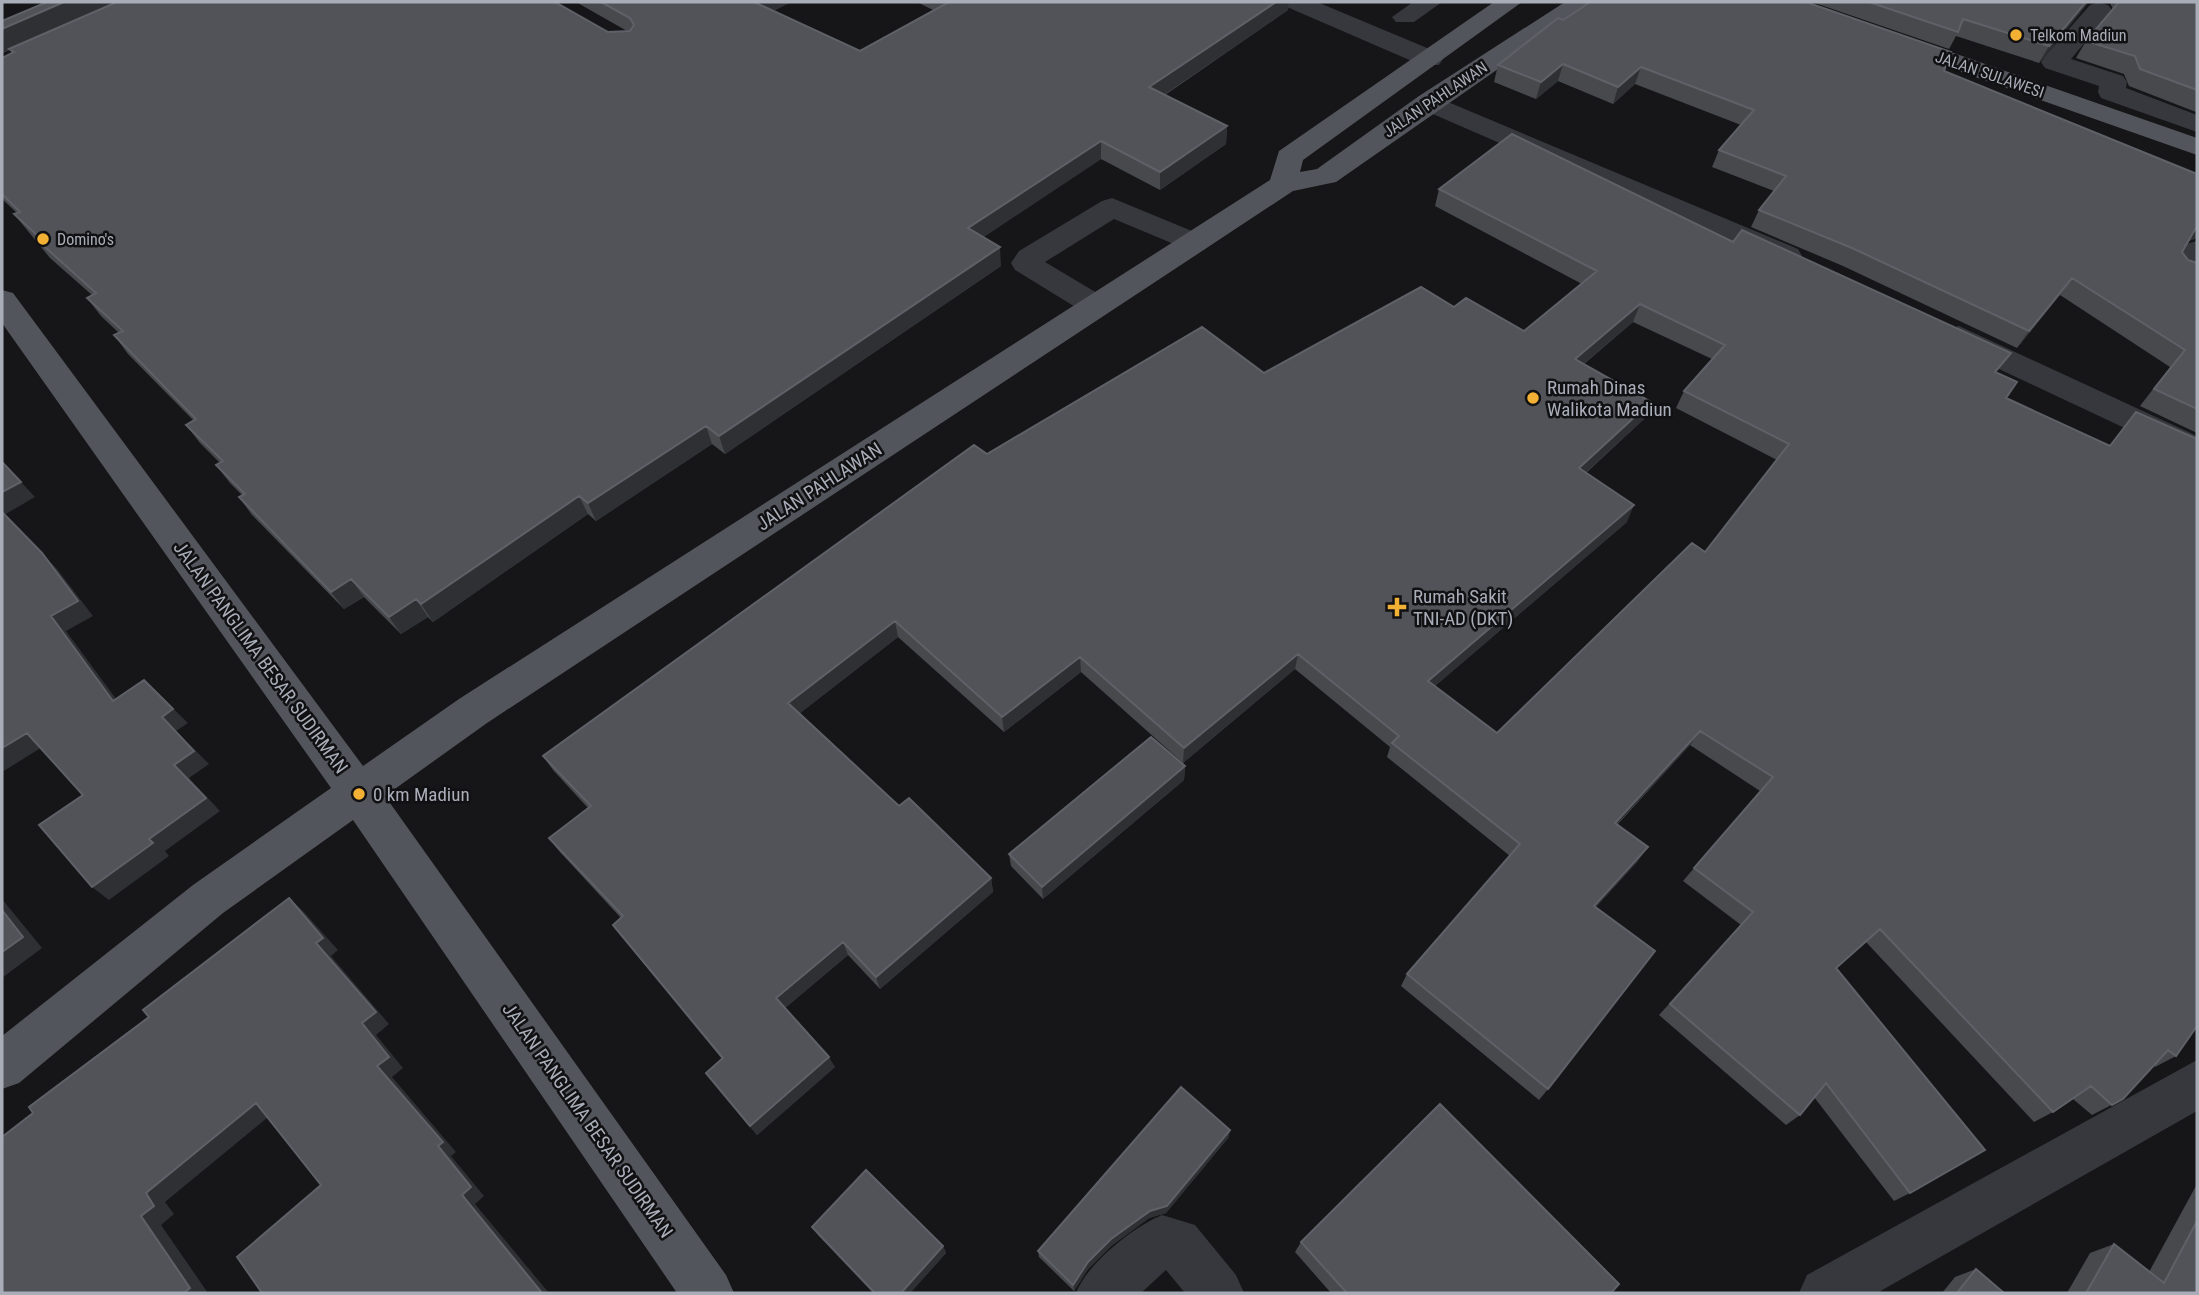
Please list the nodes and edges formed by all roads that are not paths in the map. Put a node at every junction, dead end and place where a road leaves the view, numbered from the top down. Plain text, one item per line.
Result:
1 (1296, 2) edge
2 (1430, 2) edge
3 (1510, 2) edge
4 (1581, 2) edge
5 (2074, 2) edge
6 (1405, 17) dead end
7 (1874, 34) edge
8 (1430, 59) junction
9 (2079, 71) junction
10 (2057, 98) junction
11 (1429, 102) junction
12 (2148, 118) junction
13 (2197, 124) edge
14 (2197, 147) edge
15 (1284, 184) junction
16 (1193, 243) junction
17 (1819, 270) edge
18 (2, 300) edge
19 (1096, 306) junction
20 (1931, 323) edge
21 (2197, 450) edge
22 (359, 794) junction
23 (2, 1066) edge
24 (2197, 1084) edge
25 (708, 1293) edge
26 (1102, 1293) edge
27 (1218, 1293) edge
28 (1825, 1293) edge

1 - 8 street
2 - 6 street
3 - 8 main road, JALAN PAHLAWAN
4 - 11 main road, JALAN PAHLAWAN
5 - 9 street
7 - 10 main road, JALAN SULAWESI
8 - 15 main road, JALAN PAHLAWAN
9 - 10 street
9 - 12 street
10 - 12 main road, JALAN SULAWESI
11 - 15 main road, JALAN PAHLAWAN
11 - 17 street
12 - 13 street
12 - 14 main road, JALAN SULAWESI
15 - 16 main road, JALAN PAHLAWAN
16 - 19 main road, JALAN PAHLAWAN
16 - 19 street
18 - 22 main road, JALAN PANGLIMA BESAR SUDIRMAN
19 - 22 main road, JALAN PAHLAWAN
20 - 21 street
22 - 23 main road, JALAN PAHLAWAN
22 - 25 main road, JALAN PANGLIMA BESAR SUDIRMAN
24 - 28 street
26 - 27 street

